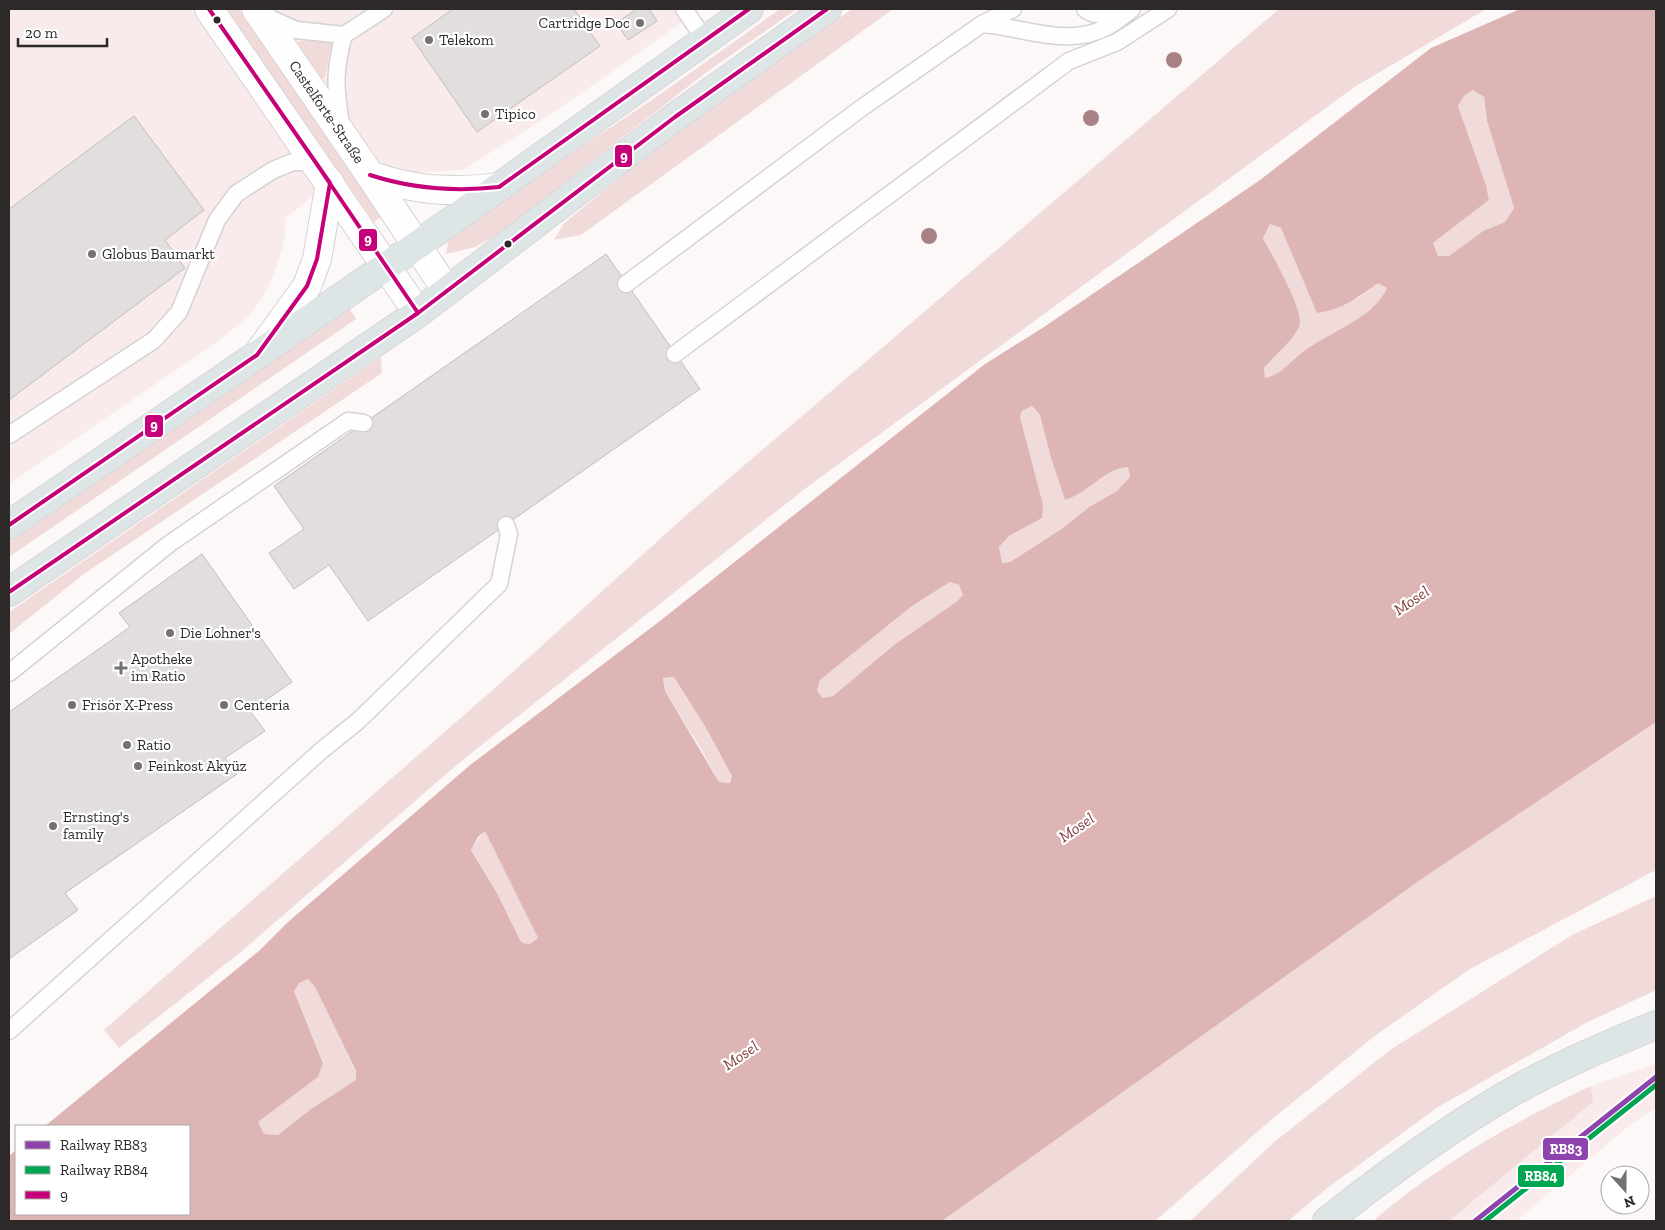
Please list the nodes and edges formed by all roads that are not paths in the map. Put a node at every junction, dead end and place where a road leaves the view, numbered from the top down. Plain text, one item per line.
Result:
1 (209, 9) edge
2 (384, 9) edge
3 (684, 9) edge
4 (750, 9) edge
5 (828, 9) edge
6 (1013, 9) edge
7 (1085, 9) edge
8 (1112, 9) edge
9 (1132, 9) edge
10 (1168, 9) edge
11 (257, 11) edge
12 (982, 24) junction
13 (344, 35) junction
14 (705, 40) junction
15 (342, 133) junction
16 (322, 172) junction
17 (370, 175) junction
18 (499, 187) junction
19 (416, 246) junction
20 (386, 266) junction
21 (626, 284) dead end
22 (447, 291) junction
23 (418, 313) junction
24 (675, 354) dead end
25 (258, 355) junction
26 (364, 423) dead end
27 (9, 435) edge
28 (9, 525) edge
29 (506, 525) dead end
30 (9, 592) edge
31 (9, 673) edge
32 (1656, 1025) edge
33 (9, 1031) edge
34 (1327, 1221) edge

1 - 16 street
2 - 13 lane
3 - 14 lane
4 - 14 main road
5 - 22 main road
6 - 12 lane
7 - 8 lane
9 - 12 lane
10 - 24 lane
11 - 13 lane
11 - 15 street, Castelforte-Straße
12 - 21 lane
13 - 15 lane
14 - 18 main road
15 - 17 street, Castelforte-Straße
16 - 20 street
16 - 25 street
16 - 27 lane
17 - 18 street
17 - 19 street, Castelforte-Straße
18 - 19 main road
19 - 20 main road
19 - 22 street, Castelforte-Straße
20 - 23 street
20 - 25 main road
22 - 23 main road
23 - 30 main road
25 - 28 main road
26 - 31 lane
29 - 33 lane
32 - 34 main road

